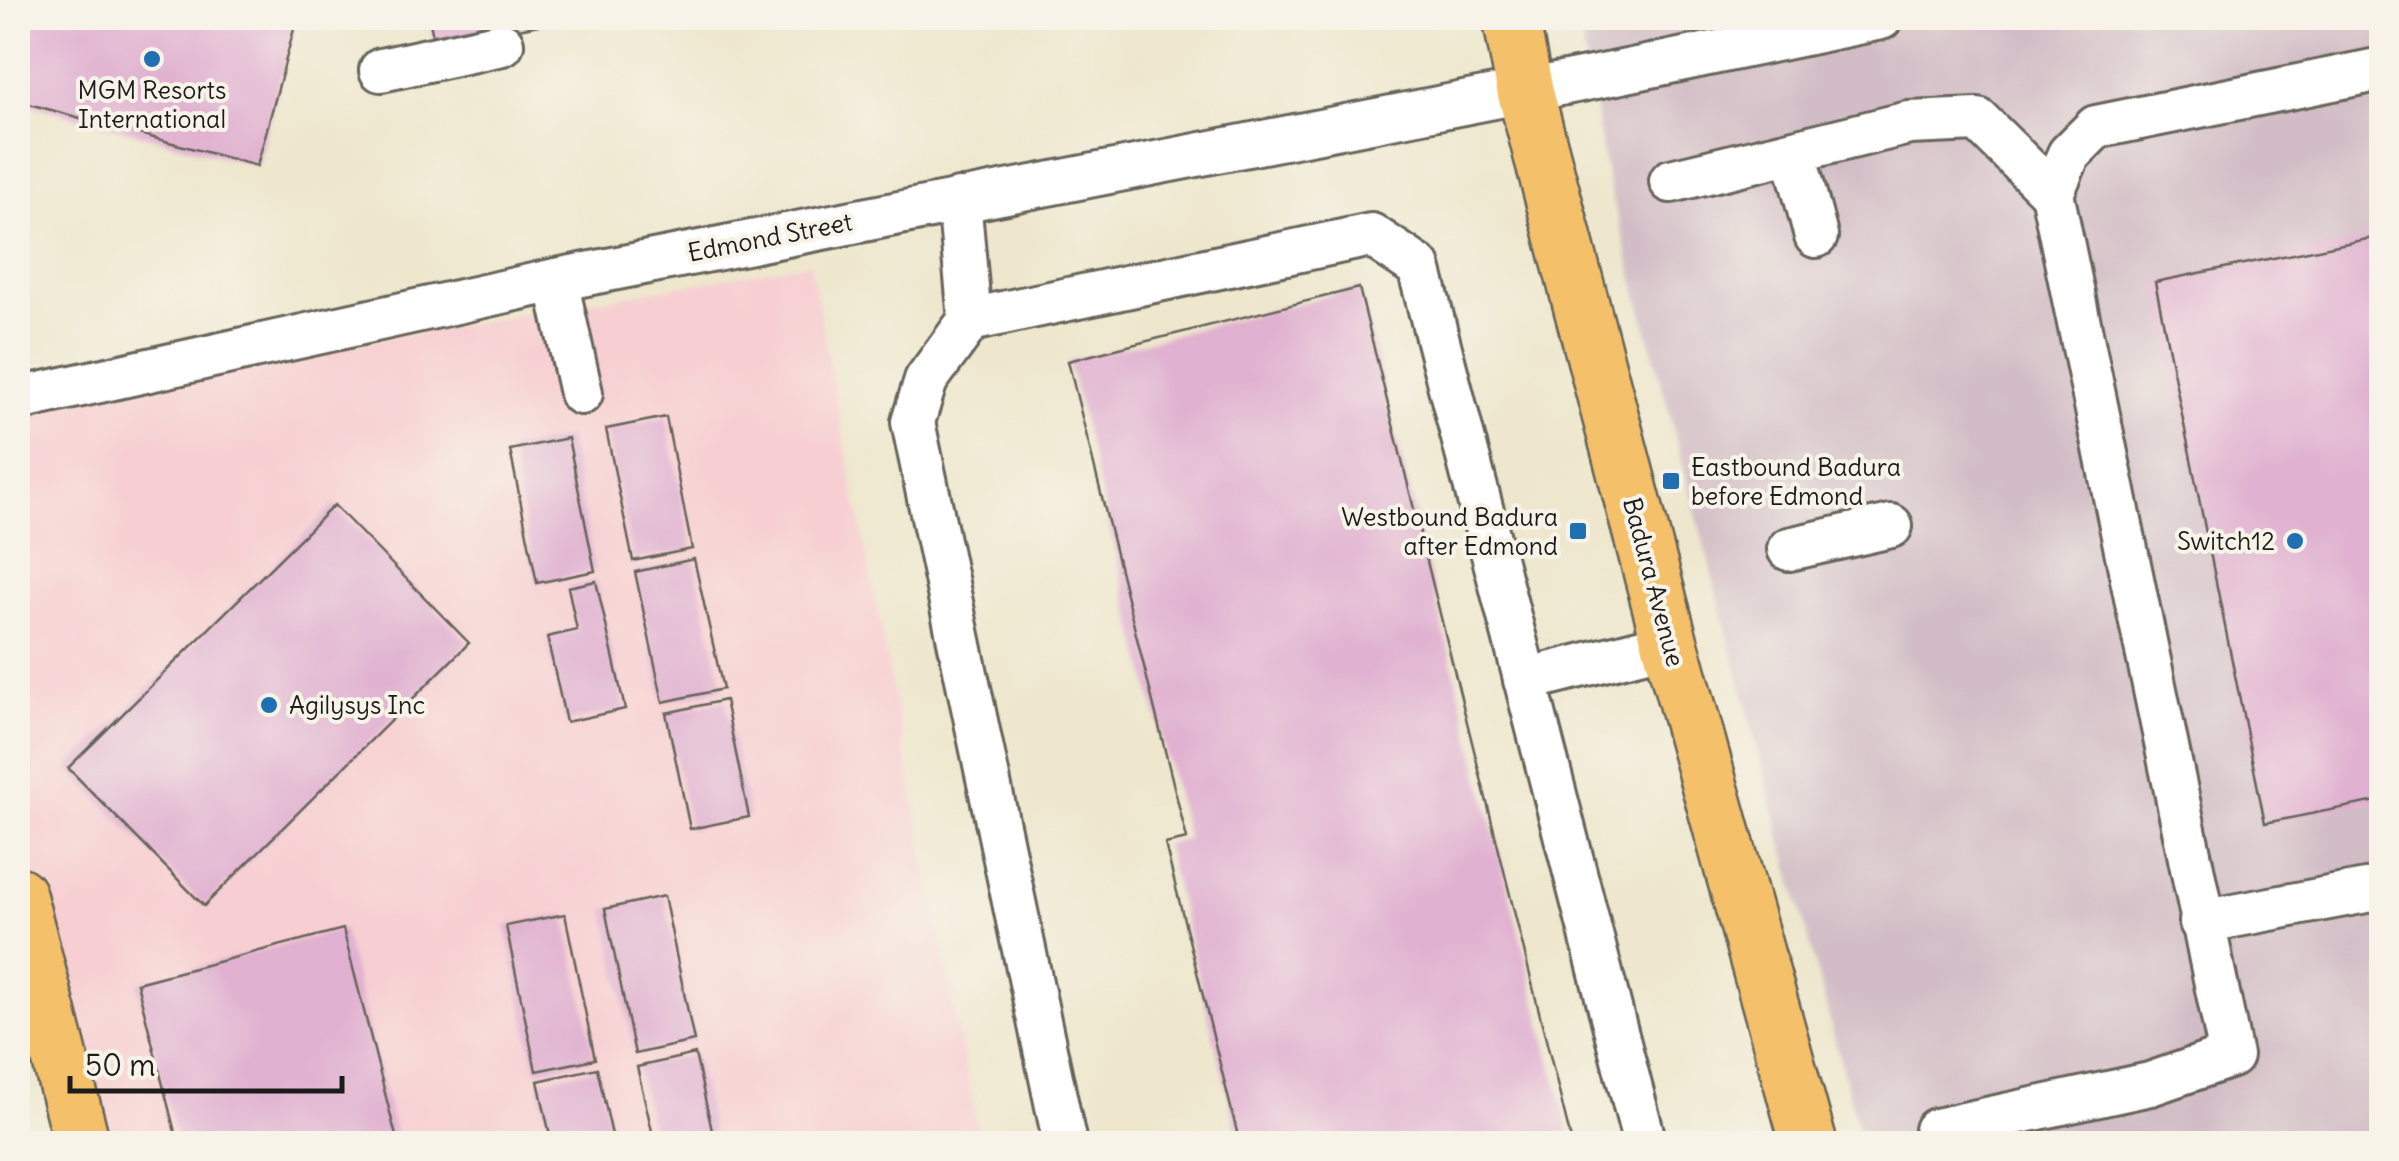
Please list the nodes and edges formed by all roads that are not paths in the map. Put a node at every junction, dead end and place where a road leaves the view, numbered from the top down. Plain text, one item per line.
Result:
1 (1511, 18) edge
2 (1881, 18) edge
3 (502, 44) dead end
4 (2382, 69) edge
5 (381, 70) dead end
6 (1525, 91) junction
7 (1794, 153) junction
8 (1671, 181) dead end
9 (2052, 193) junction
10 (959, 200) junction
11 (1816, 236) dead end
12 (556, 280) junction
13 (970, 320) junction
14 (581, 393) dead end
15 (18, 399) edge
16 (1891, 526) dead end
17 (1789, 549) dead end
18 (1670, 643) junction
19 (1525, 680) junction
20 (2382, 888) edge
21 (18, 895) edge
22 (2201, 922) junction
23 (1936, 1130) dead end
24 (82, 1144) edge
25 (1065, 1144) edge
26 (1646, 1144) edge
27 (1809, 1144) edge

1 - 6 main road, Badura Avenue
2 - 6 street, Edmond Street
3 - 5 street
4 - 9 street
6 - 10 street, Edmond Street
6 - 18 main road, Badura Avenue
7 - 8 street
7 - 9 street
7 - 11 street
9 - 22 street
10 - 12 street, Edmond Street
10 - 13 street
12 - 14 street
12 - 15 street, Edmond Street
13 - 19 street
13 - 25 street
16 - 17 street
18 - 19 street
18 - 27 main road, Badura Avenue
19 - 26 street
20 - 22 street
21 - 24 main road
22 - 23 street

